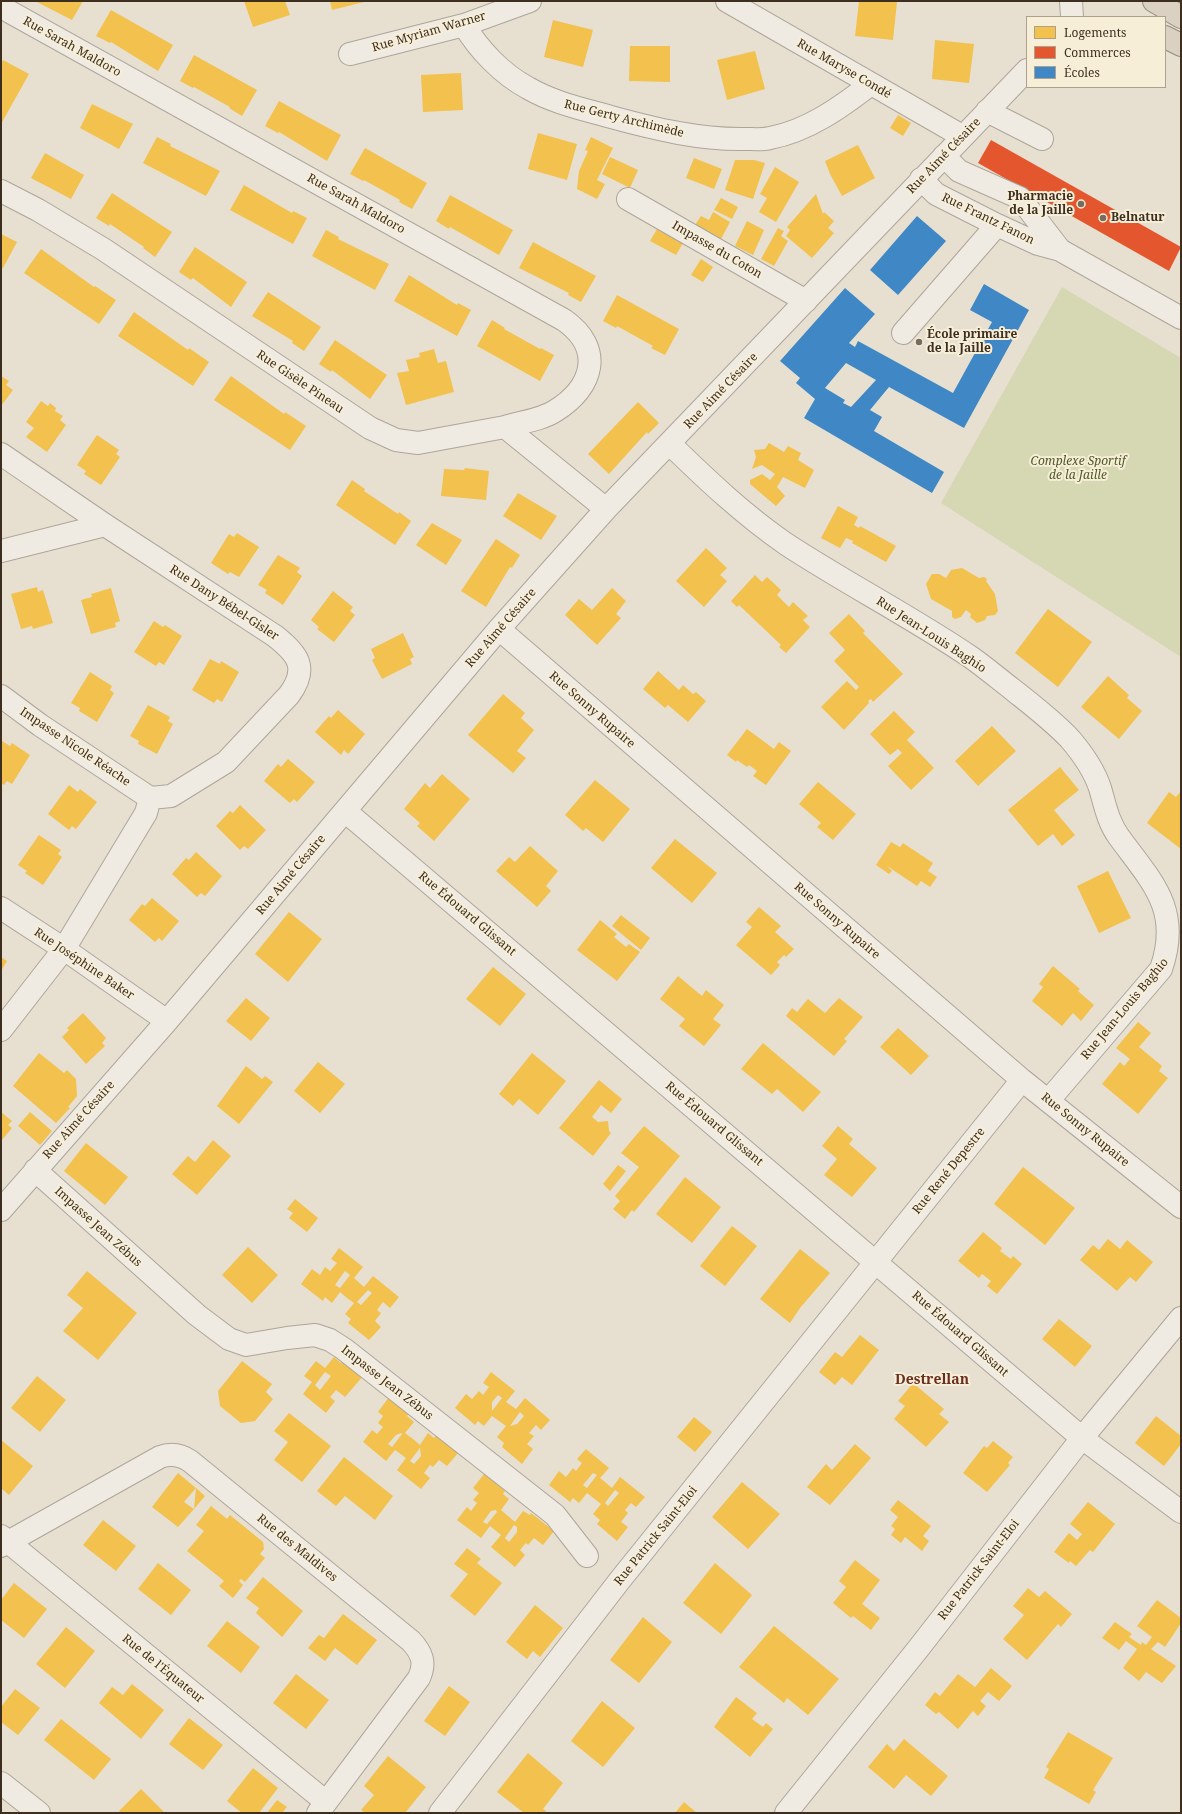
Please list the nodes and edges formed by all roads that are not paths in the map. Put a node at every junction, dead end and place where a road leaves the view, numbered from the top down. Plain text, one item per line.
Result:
1 (530, 1) edge
2 (727, 1) edge
3 (1071, 1) edge
4 (1154, 1) edge
5 (1, 7) edge
6 (1072, 16) edge
7 (1181, 16) edge
8 (464, 25) junction
9 (1166, 38) edge
10 (1181, 45) edge
11 (350, 54) dead end
12 (1026, 71) edge
13 (871, 84) junction
14 (987, 111) junction
15 (962, 136) junction
16 (1042, 139) dead end
17 (944, 156) junction
18 (921, 179) junction
19 (1, 191) edge
20 (628, 199) dead end
21 (997, 225) junction
22 (1060, 250) junction
23 (806, 301) junction
24 (1181, 318) edge
25 (903, 333) dead end
26 (505, 427) junction
27 (670, 444) junction
28 (1, 454) edge
29 (606, 509) junction
30 (105, 526) junction
31 (1, 551) edge
32 (499, 629) junction
33 (1, 696) edge
34 (150, 798) junction
35 (345, 811) junction
36 (1, 908) edge
37 (64, 949) junction
38 (167, 1021) junction
39 (1, 1030) edge
40 (1022, 1080) junction
41 (1048, 1101) junction
42 (35, 1170) junction
43 (1181, 1207) edge
44 (1, 1210) edge
45 (876, 1261) junction
46 (1181, 1318) edge
47 (1082, 1438) junction
48 (1181, 1512) edge
49 (4, 1541) edge
50 (587, 1556) dead end
51 (1, 1783) edge
52 (322, 1808) edge
53 (39, 1813) edge
54 (440, 1813) edge
55 (786, 1813) edge

1 - 8 street, Rue Myriam Warner
2 - 13 street, Rue Maryse Condé
3 - 6 street
4 - 7 highway
5 - 26 street, Rue Sarah Maldoro
8 - 11 street, Rue Myriam Warner
8 - 13 street, Rue Gerty Archimède
9 - 10 highway
12 - 14 street, Rue Aimé Césaire
13 - 15 street, Rue Maryse Condé
14 - 15 street, Rue Aimé Césaire
14 - 16 street
15 - 17 street, Rue Aimé Césaire
17 - 18 street, Rue Aimé Césaire
17 - 22 street, Rue Frantz Fanon
18 - 21 street, Rue Frantz Fanon
18 - 23 street, Rue Aimé Césaire
19 - 26 street, Rue Gisèle Pineau
20 - 23 street, Impasse du Coton
21 - 22 street, Rue Frantz Fanon
21 - 25 street
22 - 24 street, Rue Frantz Fanon
23 - 27 street, Rue Aimé Césaire
26 - 29 street
27 - 29 street, Rue Aimé Césaire
27 - 41 street, Rue Jean-Louis Baghio
28 - 30 street, Rue Dany Bébel-Gisler
29 - 32 street, Rue Aimé Césaire
30 - 31 street
30 - 34 street, Rue Dany Bébel-Gisler
32 - 35 street, Rue Aimé Césaire
32 - 40 street, Rue Sonny Rupaire
33 - 34 street, Impasse Nicole Réache
34 - 37 street
35 - 38 street, Rue Aimé Césaire
35 - 45 street, Rue Édouard Glissant
36 - 37 street, Rue Joséphine Baker
37 - 38 street, Rue Joséphine Baker
37 - 39 street
38 - 42 street, Rue Aimé Césaire
40 - 41 street, Rue Sonny Rupaire
40 - 45 street, Rue René Depestre
41 - 43 street, Rue Sonny Rupaire
42 - 44 street, Rue Aimé Césaire
42 - 50 street, Impasse Jean Zébus
45 - 47 street, Rue Édouard Glissant
45 - 54 street, Rue Patrick Saint-Eloi
46 - 47 street
47 - 48 street, Rue Édouard Glissant
47 - 55 street, Rue Patrick Saint-Eloi
49 - 52 street, Rue de l'Équateur
49 - 52 street, Rue des Maldives
51 - 53 street

